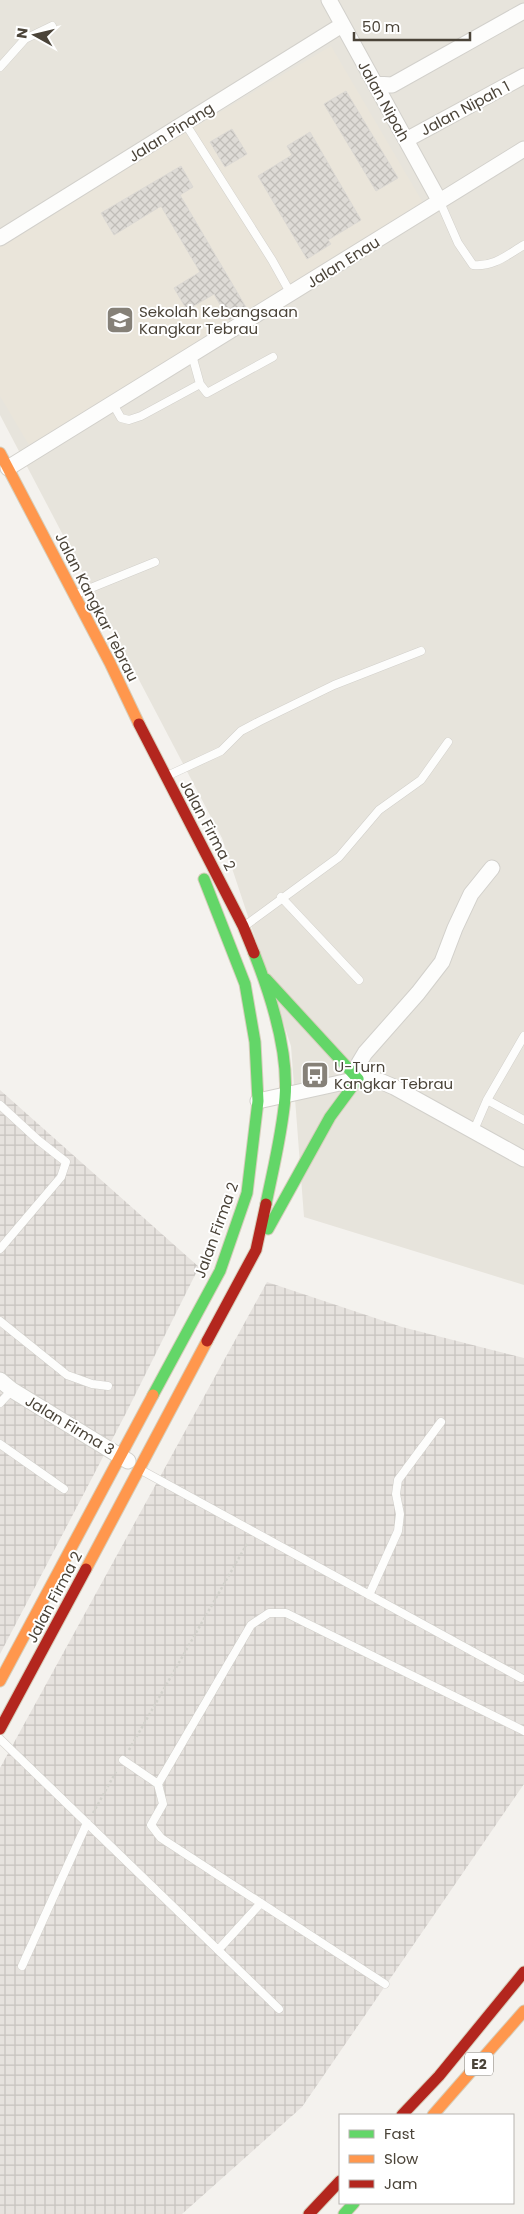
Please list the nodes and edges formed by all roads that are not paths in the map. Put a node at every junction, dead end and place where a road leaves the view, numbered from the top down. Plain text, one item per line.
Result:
1 (329, 0) edge
2 (524, 11) edge
3 (342, 25) junction
4 (52, 26) dead end
5 (0, 67) edge
6 (524, 76) edge
7 (375, 84) junction
8 (185, 123) junction
9 (406, 140) junction
10 (524, 149) edge
11 (440, 202) junction
12 (0, 237) edge
13 (524, 245) edge
14 (291, 294) junction
15 (192, 355) junction
16 (273, 357) dead end
17 (200, 384) junction
18 (113, 404) junction
19 (0, 453) edge
20 (8, 468) junction
21 (155, 562) dead end
22 (74, 595) junction
23 (421, 651) dead end
24 (448, 742) dead end
25 (165, 777) junction
26 (492, 868) dead end
27 (281, 897) junction
28 (235, 932) junction
29 (264, 976) junction
30 (359, 980) dead end
31 (524, 1036) edge
32 (358, 1080) junction
33 (285, 1096) junction
34 (487, 1100) junction
35 (258, 1101) junction
36 (0, 1105) edge
37 (524, 1120) edge
38 (474, 1130) junction
39 (524, 1158) edge
40 (0, 1249) edge
41 (256, 1250) junction
42 (0, 1321) edge
43 (0, 1380) edge
44 (108, 1386) dead end
45 (12, 1390) junction
46 (0, 1403) edge
47 (441, 1422) dead end
48 (0, 1444) edge
49 (121, 1456) junction
50 (140, 1469) junction
51 (64, 1489) dead end
52 (369, 1594) junction
53 (521, 1678) dead end
54 (0, 1681) edge
55 (0, 1730) edge
56 (524, 1731) edge
57 (0, 1739) edge
58 (123, 1760) road end
59 (158, 1784) junction
60 (87, 1823) junction
61 (261, 1903) junction
62 (218, 1950) junction
63 (22, 1966) dead end
64 (524, 1972) edge
65 (385, 1984) dead end
66 (279, 2008) dead end
67 (524, 2011) edge
68 (403, 2114) edge
69 (433, 2114) edge
70 (339, 2182) edge
71 (353, 2204) edge
72 (309, 2214) edge
73 (344, 2214) edge

1 - 3 street, Jalan Nipah
2 - 7 street
3 - 7 street, Jalan Nipah
3 - 8 street, Jalan Pinang
4 - 5 lane
6 - 9 street, Jalan Nipah 1
7 - 9 street, Jalan Nipah
8 - 12 street, Jalan Pinang
8 - 14 lane
9 - 11 street, Jalan Nipah
10 - 11 street, Jalan Enau
11 - 13 lane
11 - 14 street, Jalan Enau
14 - 15 street, Jalan Enau
15 - 17 lane
15 - 18 street, Jalan Enau
16 - 17 lane
17 - 18 lane
18 - 20 street, Jalan Enau
19 - 20 main road, Jalan Kangkar Tebrau
20 - 22 main road, Jalan Kangkar Tebrau
21 - 22 lane
22 - 25 main road, Jalan Kangkar Tebrau
23 - 25 lane
24 - 27 lane
25 - 28 main road, Jalan Firma 2
25 - 28 main road, Jalan Firma 2
26 - 32 street
27 - 28 lane
27 - 30 lane
28 - 29 main road, Jalan Firma 2
28 - 35 main road, Jalan Firma 2
29 - 32 main road
29 - 33 main road, Jalan Firma 2
31 - 34 lane
32 - 33 street
32 - 38 street
32 - 41 main road
33 - 35 street
33 - 41 main road, Jalan Firma 2
34 - 37 lane
34 - 38 lane
35 - 49 main road, Jalan Firma 2
36 - 40 lane
38 - 39 street
41 - 50 main road, Jalan Firma 2
42 - 44 lane
43 - 45 street, Jalan Firma 3
45 - 46 lane
45 - 49 street, Jalan Firma 3
47 - 52 lane
48 - 51 lane
49 - 50 street, Jalan Firma 3
49 - 54 main road, Jalan Firma 2
50 - 52 lane
50 - 55 main road, Jalan Firma 2
52 - 53 lane
56 - 59 lane
57 - 60 lane
58 - 59 lane
59 - 61 lane
60 - 62 lane
60 - 63 lane
61 - 62 lane
61 - 65 lane
62 - 66 lane
64 - 68 main road, E2
67 - 69 main road, E2
70 - 72 main road
71 - 73 main road

